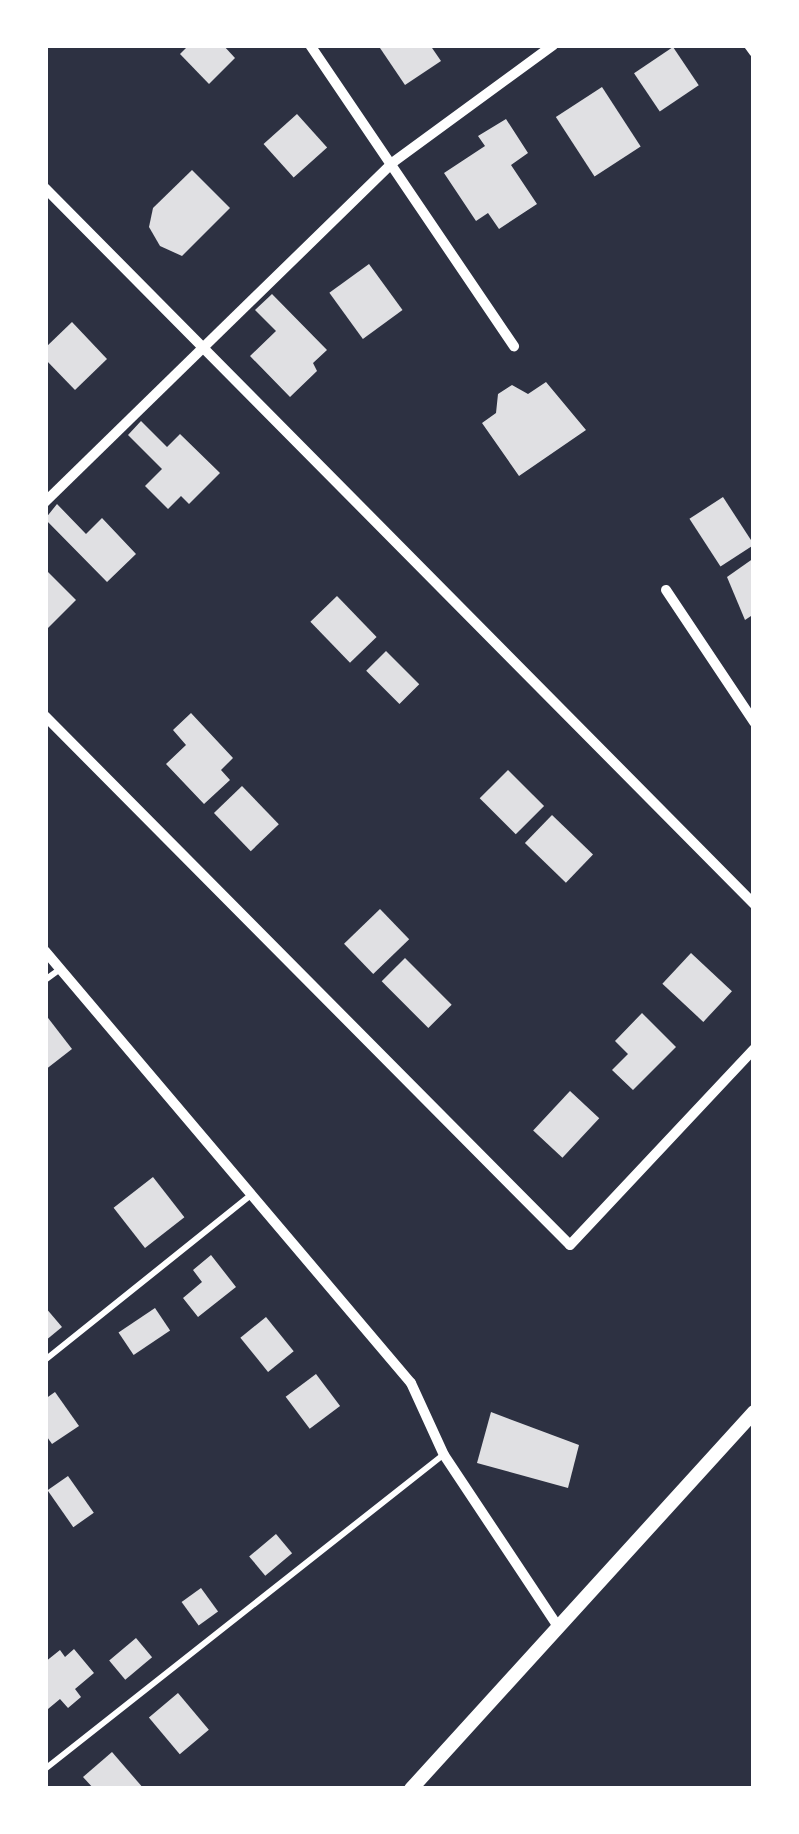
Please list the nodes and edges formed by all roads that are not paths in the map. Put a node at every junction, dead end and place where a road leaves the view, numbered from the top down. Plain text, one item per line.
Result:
1 (310, 45) edge
2 (552, 45) edge
3 (750, 45) edge
4 (754, 52) edge
5 (392, 164) junction
6 (45, 188) edge
7 (514, 346) dead end
8 (199, 350) junction
9 (45, 502) edge
10 (666, 590) dead end
11 (45, 716) edge
12 (754, 722) edge
13 (754, 904) edge
14 (45, 951) edge
15 (60, 968) junction
16 (45, 980) edge
17 (754, 1049) edge
18 (254, 1193) junction
19 (45, 1360) edge
20 (754, 1412) edge
21 (444, 1455) junction
22 (559, 1628) junction
23 (45, 1769) edge
24 (411, 1789) edge

1 - 5 street
2 - 5 street
3 - 4 street
5 - 7 street
5 - 8 street
6 - 8 street
8 - 9 street
8 - 13 street
10 - 12 street
11 - 17 street
14 - 15 street
15 - 16 lane
15 - 18 street
18 - 19 lane
18 - 21 street
20 - 22 street
21 - 22 street
21 - 23 lane
22 - 24 street

